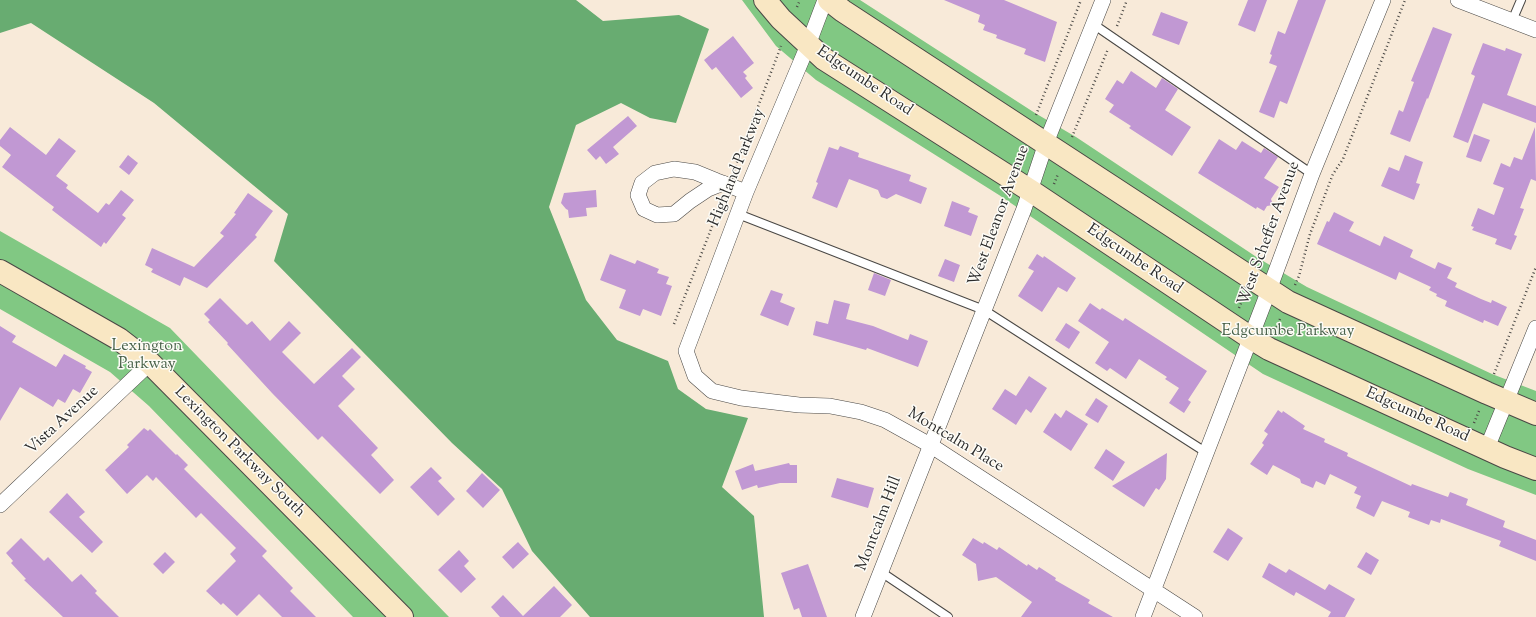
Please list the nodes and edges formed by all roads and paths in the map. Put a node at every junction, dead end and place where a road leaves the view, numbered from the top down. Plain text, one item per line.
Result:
1 (765, 0) edge
2 (825, 0) edge
3 (829, 0) edge
4 (1081, 0) edge
5 (1103, 0) edge
6 (1127, 0) edge
7 (1383, 0) edge
8 (1405, 0) edge
9 (1458, 0) edge
10 (1521, 0) edge
11 (1512, 21) junction
12 (1093, 24) junction
13 (1536, 30) edge
14 (1112, 37) junction
15 (808, 44) junction
16 (1036, 116) dead end
17 (1072, 139) dead end
18 (1046, 143) junction
19 (1060, 168) dead end
20 (1312, 174) junction
21 (723, 183) junction
22 (1053, 186) dead end
23 (1031, 191) junction
24 (746, 192) junction
25 (738, 214) junction
26 (1536, 267) edge
27 (0, 271) edge
28 (1293, 288) dead end
29 (1269, 290) junction
30 (1244, 294) dead end
31 (984, 310) junction
32 (1237, 312) dead end
33 (1283, 312) dead end
34 (1536, 328) edge
35 (1275, 332) dead end
36 (1251, 338) junction
37 (686, 351) joint
38 (150, 363) junction
39 (1493, 377) dead end
40 (1507, 402) junction
41 (1482, 405) dead end
42 (1536, 414) edge
43 (1473, 425) dead end
44 (930, 445) junction
45 (1487, 448) junction
46 (1207, 453) junction
47 (1536, 469) edge
48 (0, 505) edge
49 (881, 572) junction
50 (1153, 589) junction
51 (402, 617) edge
52 (863, 617) edge
53 (948, 617) edge
54 (1142, 617) edge
55 (1195, 617) edge

1 - 15 street, Edgcumbe Road
2 - 15 street, Highland Parkway
3 - 18 street
4 - 16 path
5 - 12 street, West Eleanor Avenue
6 - 14 path
7 - 20 street, West Scheffer Avenue
8 - 28 path
9 - 11 street
10 - 11 lane
11 - 13 street
12 - 14 lane
12 - 18 street, West Eleanor Avenue
14 - 17 path
14 - 20 lane
15 - 23 street, Edgcumbe Road
15 - 24 street, Highland Parkway
18 - 23 street, West Eleanor Avenue
18 - 29 street
19 - 22 path
20 - 29 street, West Scheffer Avenue
21 - 21 street
21 - 24 street
23 - 31 street, West Eleanor Avenue
23 - 36 street, Edgcumbe Road
24 - 25 street, Highland Parkway
25 - 31 lane
25 - 37 street, Highland Parkway
26 - 39 path
27 - 38 street, Lexington Parkway South
29 - 36 street, West Scheffer Avenue
29 - 40 street
30 - 32 path
31 - 44 street, West Eleanor Avenue
31 - 46 lane
33 - 35 path
34 - 40 street
36 - 45 street, Edgcumbe Road
36 - 46 street, West Scheffer Avenue
37 - 44 street, Montcalm Place
38 - 48 street, Vista Avenue
38 - 51 street, Lexington Parkway South
40 - 42 street
40 - 45 street
41 - 43 path
44 - 49 street, Montcalm Hill
44 - 50 street, Montcalm Place
45 - 47 street, Edgcumbe Road
46 - 50 street, West Scheffer Avenue
49 - 52 street, Montcalm Hill
49 - 53 lane
50 - 54 street, West Scheffer Avenue
50 - 55 street, Montcalm Place

